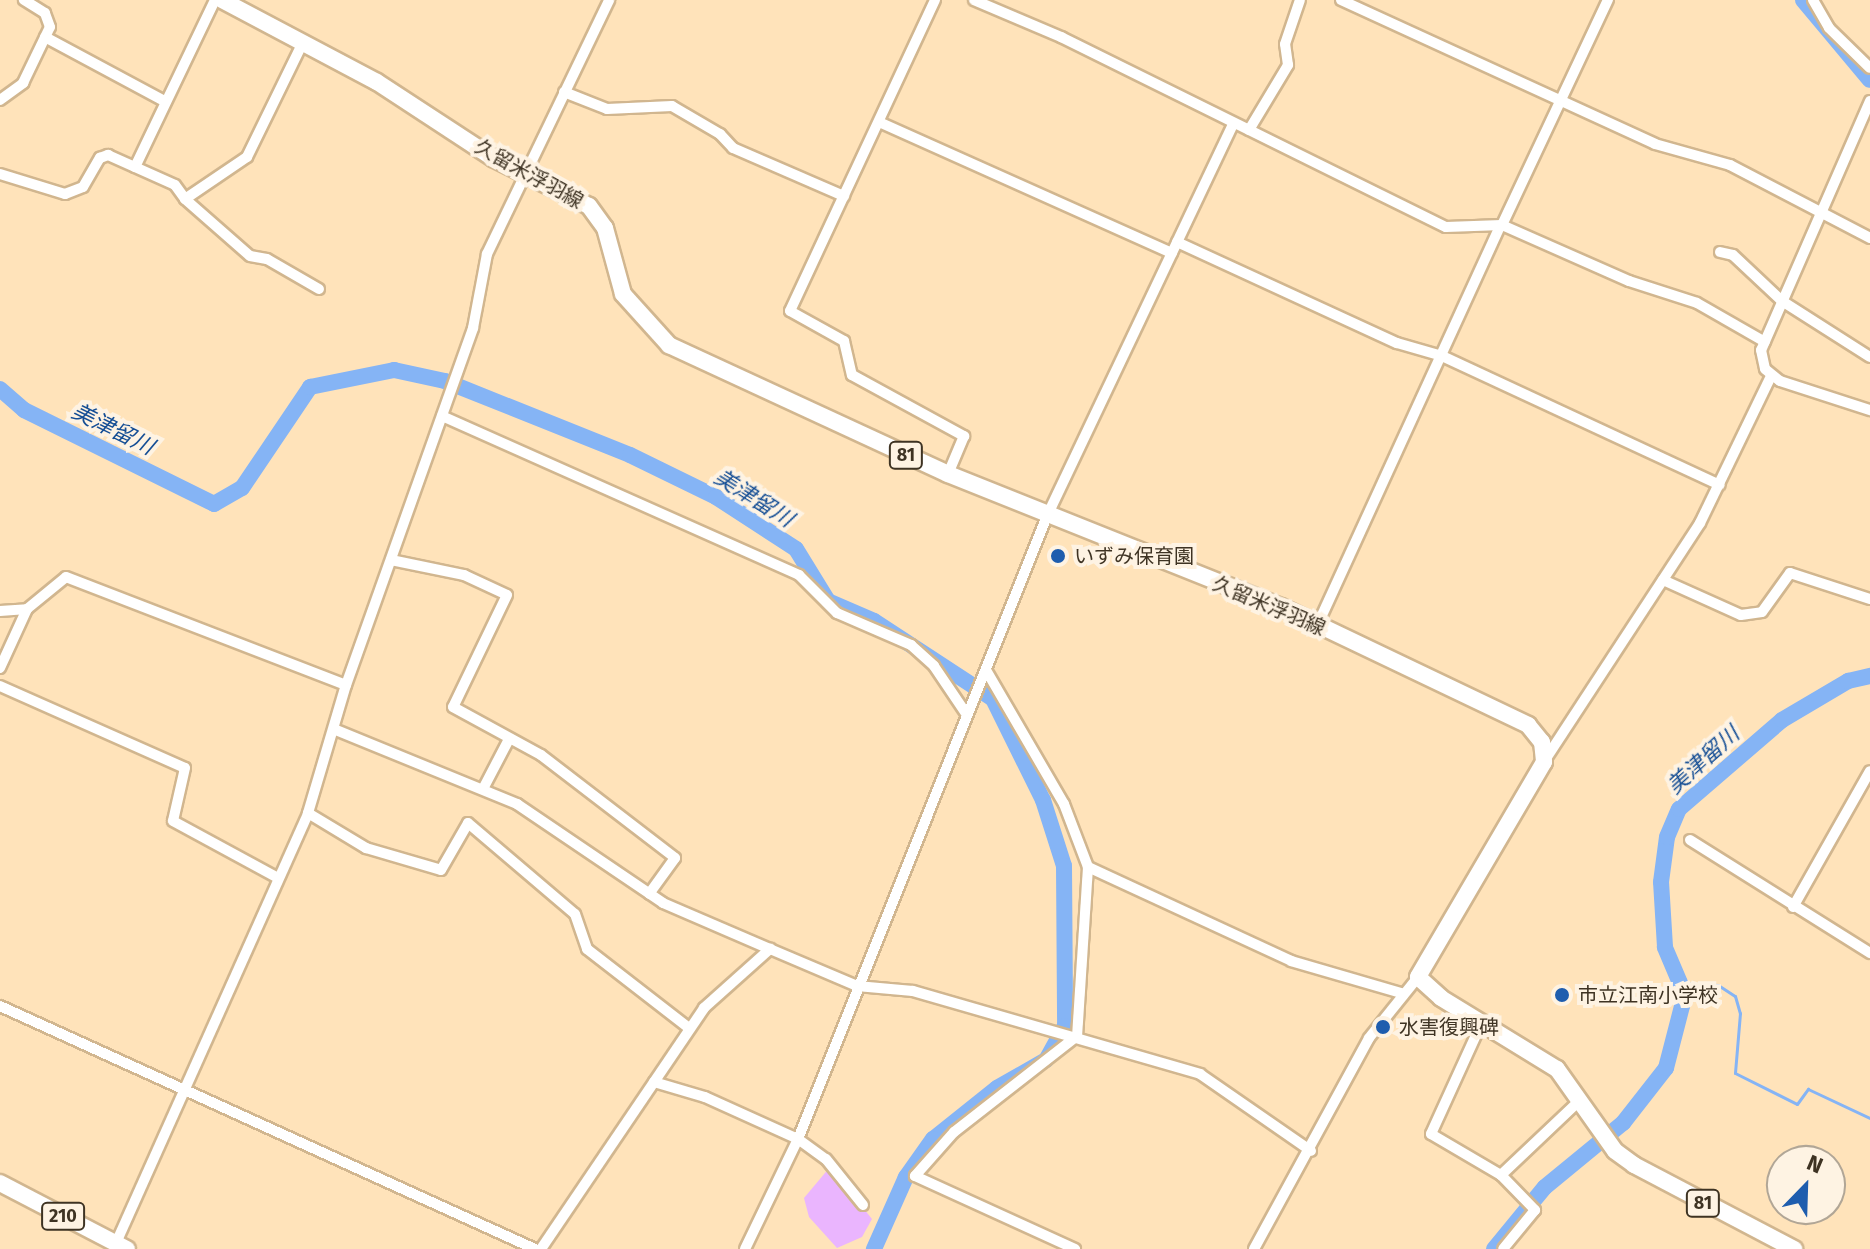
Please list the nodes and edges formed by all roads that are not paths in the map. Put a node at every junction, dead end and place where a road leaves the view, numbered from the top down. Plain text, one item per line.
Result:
1 (24, 0) edge
2 (215, 0) edge
3 (222, 0) edge
4 (609, 0) edge
5 (935, 0) edge
6 (974, 0) edge
7 (1300, 0) edge
8 (1341, 0) edge
9 (1608, 0) edge
10 (1813, 0) edge
11 (245, 6) edge
12 (45, 37) junction
13 (303, 42) junction
14 (1870, 68) edge
15 (564, 92) junction
16 (0, 100) edge
17 (1870, 101) edge
18 (166, 102) junction
19 (1560, 102) junction
20 (879, 122) junction
21 (1233, 125) junction
22 (1249, 130) junction
23 (135, 167) junction
24 (524, 173) junction
25 (0, 174) edge
26 (844, 196) junction
27 (185, 199) junction
28 (1818, 213) junction
29 (1501, 226) junction
30 (1870, 238) edge
31 (1177, 242) junction
32 (1720, 252) dead end
33 (1172, 253) junction
34 (319, 289) dead end
35 (1782, 301) junction
36 (1765, 342) junction
37 (1442, 356) junction
38 (1870, 357) edge
39 (1771, 376) junction
40 (1870, 410) edge
41 (442, 416) junction
42 (948, 474) junction
43 (1720, 485) junction
44 (1047, 516) junction
45 (391, 560) junction
46 (1663, 580) junction
47 (1870, 599) edge
48 (27, 609) junction
49 (0, 611) edge
50 (1317, 626) junction
51 (0, 668) edge
52 (986, 670) junction
53 (346, 685) junction
54 (0, 686) edge
55 (967, 715) junction
56 (336, 730) junction
57 (508, 741) junction
58 (1544, 762) junction
59 (1870, 771) edge
60 (484, 787) junction
61 (308, 813) junction
62 (1690, 840) dead end
63 (1088, 867) junction
64 (278, 878) junction
65 (649, 894) junction
66 (1793, 907) junction
67 (770, 949) junction
68 (1870, 953) edge
69 (1418, 977) junction
70 (857, 986) junction
71 (1401, 993) junction
72 (0, 1006) edge
73 (1482, 1022) junction
74 (689, 1028) junction
75 (1075, 1035) junction
76 (654, 1082) junction
77 (183, 1089) junction
78 (1581, 1099) junction
79 (798, 1139) junction
80 (1311, 1151) junction
81 (1501, 1175) junction
82 (0, 1183) edge
83 (863, 1205) dead end
84 (121, 1246) edge
85 (535, 1249) edge
86 (541, 1249) edge
87 (745, 1249) edge
88 (1075, 1249) edge
89 (1254, 1249) edge
90 (1503, 1249) edge
91 (1794, 1249) edge

1 - 12 street
2 - 18 street
3 - 11 main road, 久留米浮羽線 / 81
4 - 15 street
5 - 20 street
6 - 21 street
7 - 22 street
8 - 19 street
9 - 19 street
10 - 14 street
11 - 13 main road, 久留米浮羽線 / 81
12 - 16 street
12 - 18 street
13 - 24 main road, 久留米浮羽線 / 81
13 - 27 street
15 - 24 street
15 - 26 street
17 - 28 street
18 - 23 street
19 - 28 street
19 - 29 street
20 - 26 street
20 - 33 street
21 - 22 street
21 - 31 street
22 - 29 street
23 - 25 street
23 - 27 street
24 - 41 street
24 - 42 main road, 久留米浮羽線 / 81
26 - 42 street
27 - 34 street
28 - 30 street
28 - 35 street
29 - 36 street
29 - 37 street
31 - 33 street
31 - 37 street
32 - 35 street
33 - 44 street
35 - 36 street
35 - 38 street
36 - 39 street
37 - 43 street
37 - 50 street
39 - 40 street
39 - 43 street
41 - 45 street
41 - 55 street
42 - 44 main road, 久留米浮羽線 / 81
43 - 46 street
44 - 50 main road, 久留米浮羽線 / 81
44 - 52 street
45 - 53 street
45 - 57 street
46 - 47 street
46 - 58 street
48 - 49 street
48 - 51 street
48 - 53 street
50 - 58 main road, 久留米浮羽線 / 81
52 - 55 street
52 - 63 street
53 - 56 street
54 - 64 street
55 - 70 street
56 - 60 street
56 - 61 street
57 - 60 street
57 - 65 street
58 - 69 main road
59 - 66 street
60 - 65 street
61 - 64 street
61 - 74 street
62 - 66 street
63 - 71 street
63 - 75 street
64 - 77 street
65 - 67 street
66 - 68 street
67 - 70 street
67 - 74 street
69 - 71 street
69 - 73 main road, 81
70 - 75 street
70 - 79 street
71 - 80 street
72 - 77 street
73 - 78 main road, 81
73 - 81 street
74 - 76 street
75 - 80 street
75 - 88 street
76 - 79 street
76 - 86 street
77 - 84 street
77 - 85 street
78 - 81 street
78 - 91 main road, 81
79 - 83 street
79 - 87 street
80 - 89 street
81 - 90 street
82 - 84 main road, 210

